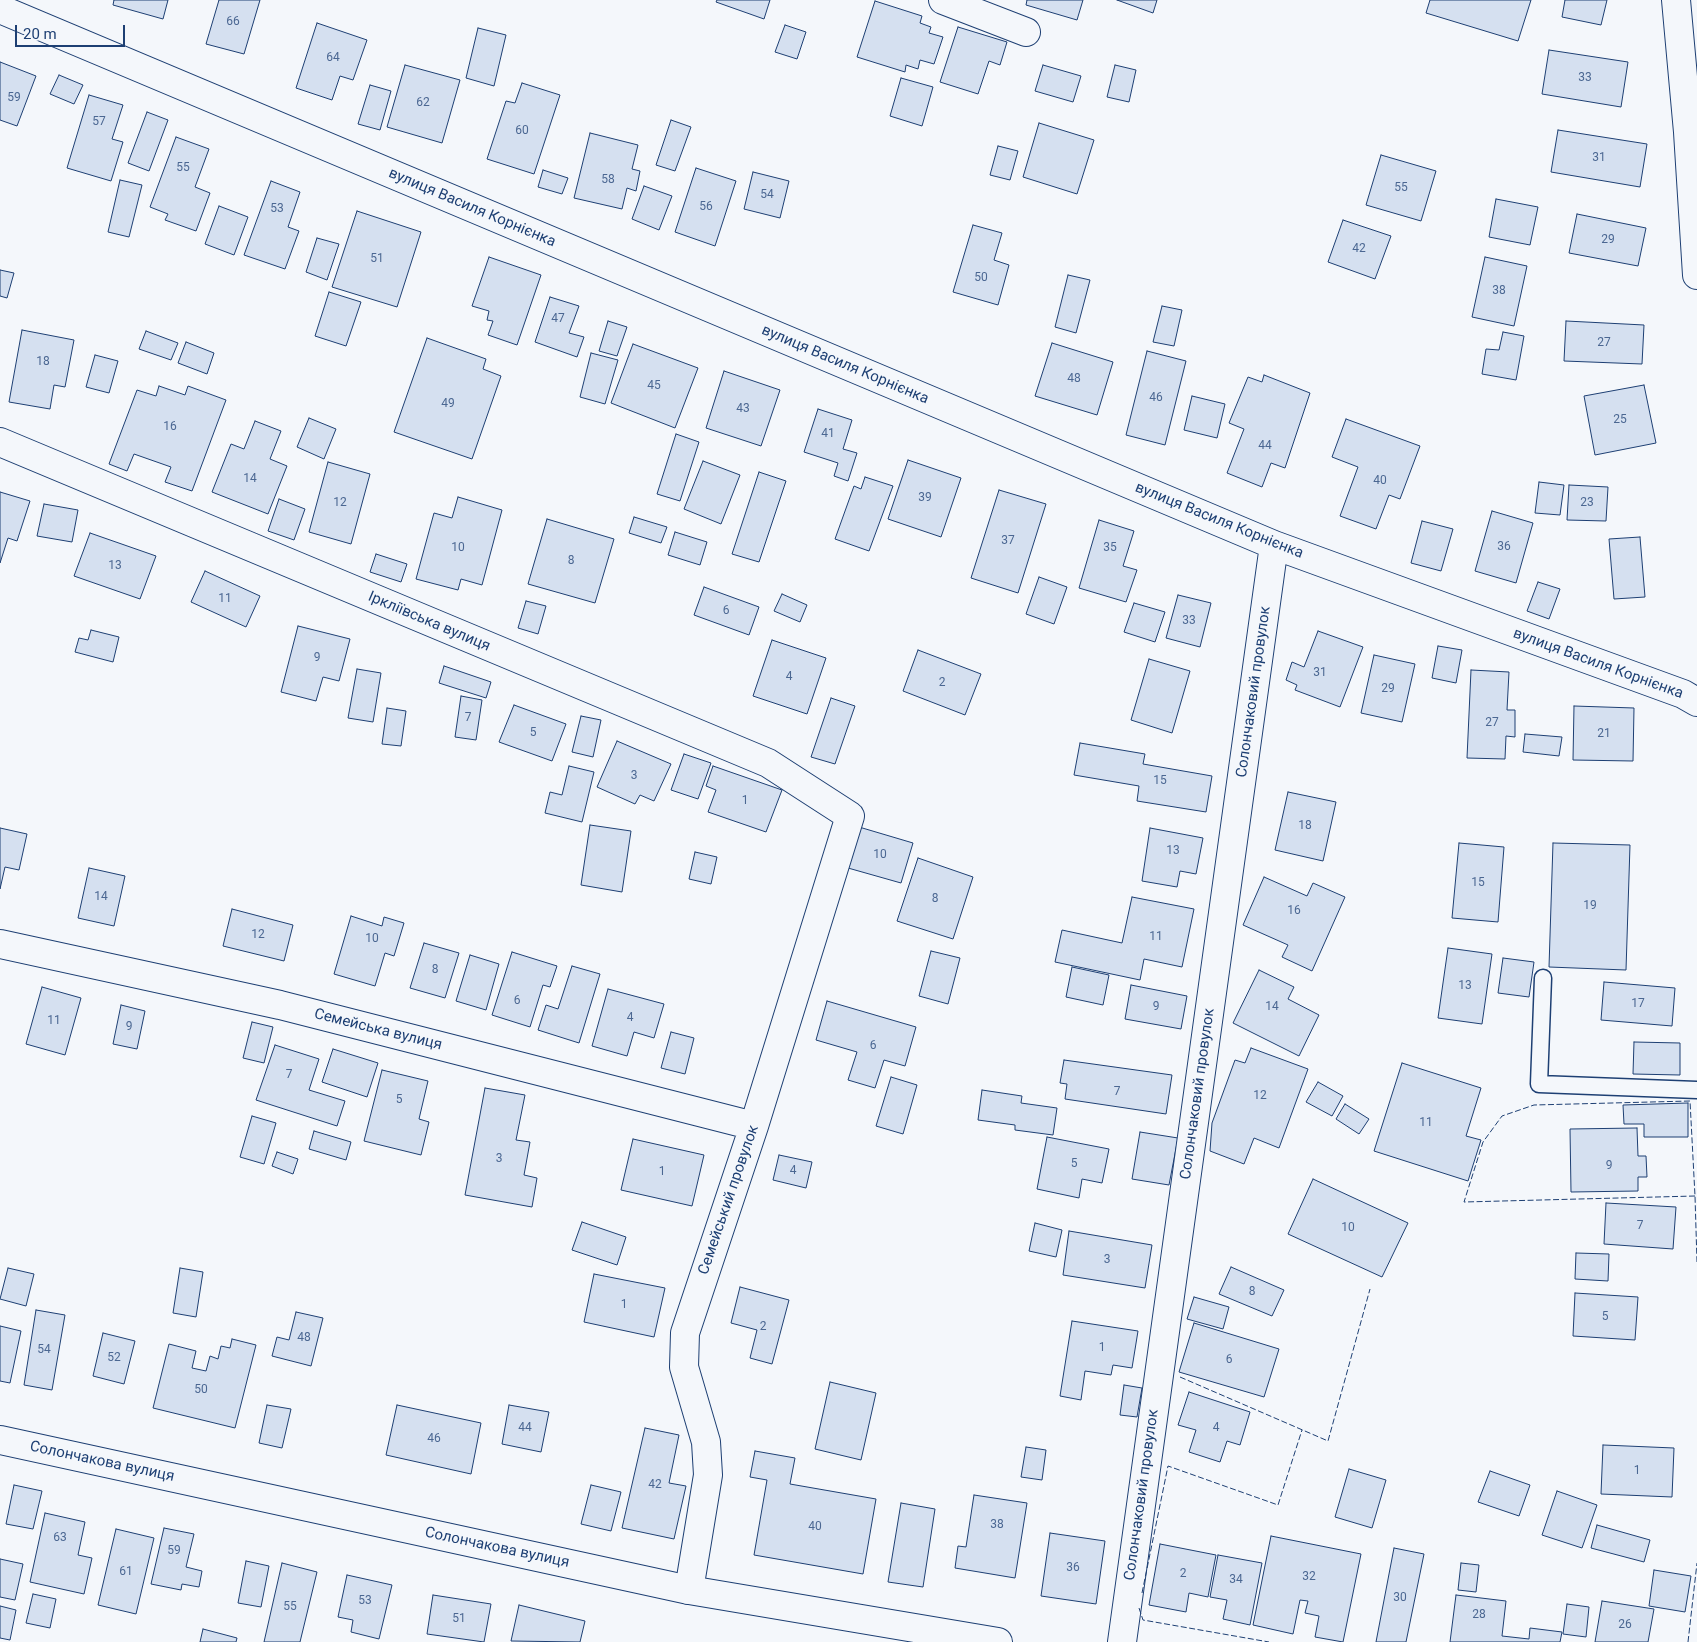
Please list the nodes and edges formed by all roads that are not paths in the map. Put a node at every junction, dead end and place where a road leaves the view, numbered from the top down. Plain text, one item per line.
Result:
1 (942, 0) edge
2 (1676, 0) edge
3 (0, 9) edge
4 (1026, 32) dead end
5 (1697, 275) edge
6 (0, 442) edge
7 (1274, 545) junction
8 (1697, 702) edge
9 (850, 816) joint
10 (0, 944) edge
11 (1543, 978) dead end
12 (1697, 1090) edge
13 (754, 1126) junction
14 (0, 1440) edge
15 (689, 1590) junction
16 (998, 1642) edge
17 (1122, 1642) edge

1 - 4 street
2 - 5 street
3 - 7 street, вулиця Василя Корнієнка
6 - 9 street, Іркліївська вулиця
7 - 8 street, вулиця Василя Корнієнка
7 - 17 street, Солончаковий провулок
9 - 13 street, Семейський провулок
10 - 13 street, Семейська вулиця
11 - 12 lane
13 - 15 street, Семейський провулок
14 - 15 street, Солончакова вулиця
15 - 16 street, Солончакова вулиця

